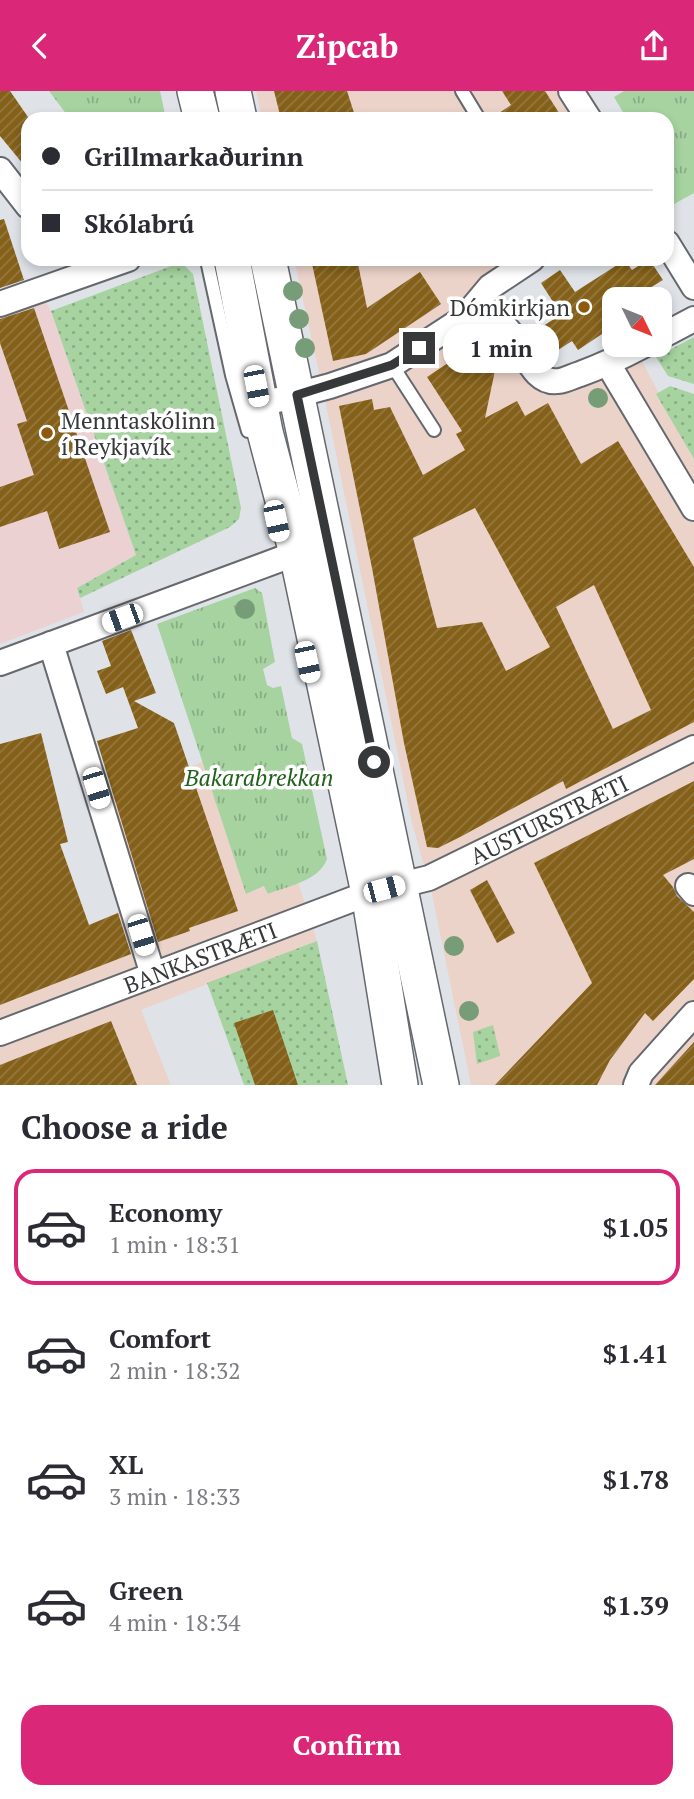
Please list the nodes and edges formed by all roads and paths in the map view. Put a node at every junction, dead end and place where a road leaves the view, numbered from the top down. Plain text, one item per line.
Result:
1 (195, 91) edge
2 (233, 91) edge
3 (462, 91) edge
4 (571, 91) edge
5 (200, 112) edge
6 (238, 112) edge
7 (475, 112) edge
8 (584, 112) edge
9 (0, 170) edge
10 (21, 197) edge
11 (674, 254) edge
12 (75, 266) edge
13 (208, 266) edge
14 (233, 266) edge
15 (269, 266) edge
16 (522, 266) edge
17 (694, 287) edge
18 (0, 304) edge
19 (464, 319) junction
20 (694, 319) edge
21 (672, 331) edge
22 (621, 357) edge
23 (608, 364) junction
24 (392, 365) junction
25 (297, 395) junction
26 (259, 405) junction
27 (434, 430) dead end
28 (694, 508) edge
29 (289, 566) junction
30 (51, 644) junction
31 (0, 663) edge
32 (694, 748) edge
33 (385, 889) junction
34 (153, 975) junction
35 (694, 1014) edge
36 (0, 1033) edge
37 (400, 1085) edge
38 (441, 1085) edge
39 (453, 1085) edge
40 (636, 1085) edge

1 - 5 main road
2 - 6 main road
3 - 7 lane
4 - 8 street
9 - 10 street
11 - 17 street
12 - 18 street
13 - 29 lane
14 - 26 main road
15 - 25 main road
16 - 19 street
19 - 23 street
19 - 24 street
20 - 21 street
22 - 23 street
23 - 28 street
24 - 25 street
24 - 27 lane
25 - 26 street
25 - 33 main road
26 - 29 main road
29 - 30 street
29 - 33 main road
30 - 31 street
30 - 34 street
32 - 33 street, AUSTURSTRÆTI
33 - 34 street, BANKASTRÆTI
33 - 37 main road
33 - 38 main road
33 - 39 lane
34 - 36 street, BANKASTRÆTI
35 - 40 street

